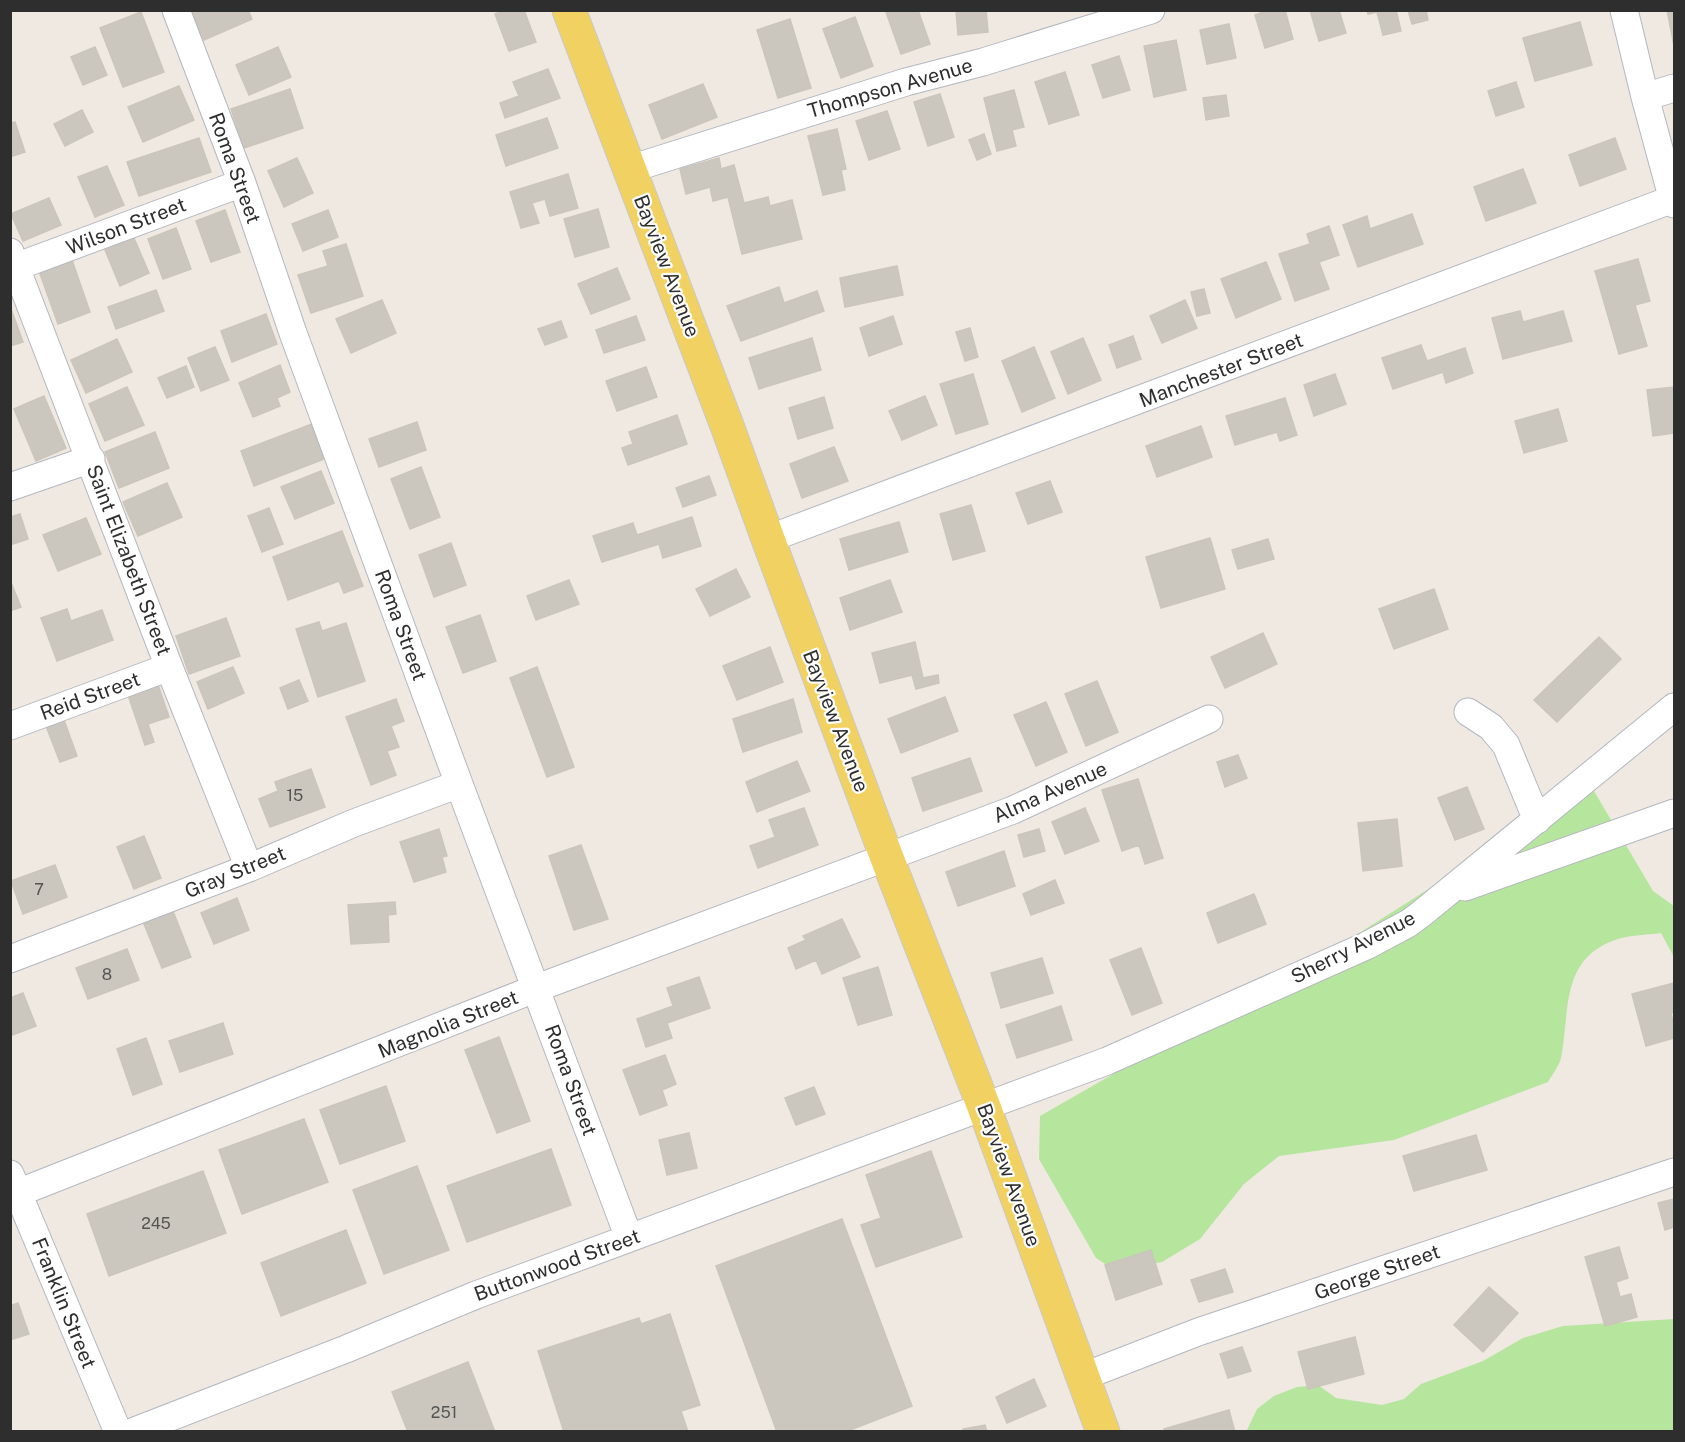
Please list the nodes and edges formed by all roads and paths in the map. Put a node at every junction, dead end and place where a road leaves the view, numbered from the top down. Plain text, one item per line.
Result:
1 (176, 10) edge
2 (569, 10) edge
3 (1151, 10) edge
4 (1624, 10) edge
5 (1674, 88) edge
6 (1645, 97) junction
7 (630, 169) junction
8 (242, 183) junction
9 (1674, 202) edge
10 (12, 263) edge
11 (91, 459) junction
12 (10, 487) edge
13 (768, 539) junction
14 (169, 667) junction
15 (1674, 707) edge
16 (1468, 712) dead end
17 (1209, 719) dead end
18 (10, 726) edge
19 (459, 784) junction
20 (1674, 813) edge
21 (1537, 820) junction
22 (887, 858) junction
23 (249, 868) junction
24 (1447, 893) junction
25 (10, 959) edge
26 (537, 988) junction
27 (984, 1107) junction
28 (1674, 1172) edge
29 (13, 1187) edge
30 (629, 1238) junction
31 (1082, 1377) junction
32 (118, 1431) edge
33 (132, 1431) edge
34 (1103, 1431) edge

1 - 8 street, Roma Street
2 - 7 main road, Bayview Avenue
3 - 7 street, Thompson Avenue
4 - 6 street
5 - 6 street
6 - 9 street
7 - 13 main road, Bayview Avenue
8 - 10 street, Wilson Street
8 - 19 street, Roma Street
9 - 13 street, Manchester Street
10 - 11 street, Saint Elizabeth Street
11 - 12 street
11 - 14 street, Saint Elizabeth Street
13 - 22 main road, Bayview Avenue
14 - 18 street, Reid Street
14 - 23 street, Saint Elizabeth Street
15 - 21 street, Sherry Avenue
16 - 21 street
17 - 22 street, Alma Avenue
19 - 23 street, Gray Street
19 - 26 street, Roma Street
20 - 24 street
21 - 24 street, Sherry Avenue
22 - 26 street, Magnolia Street
22 - 27 main road, Bayview Avenue
23 - 25 street, Gray Street
24 - 27 street, Sherry Avenue
26 - 29 street, Magnolia Street
26 - 30 street, Roma Street
27 - 30 street, Buttonwood Street
27 - 31 main road, Bayview Avenue
28 - 31 street, George Street
29 - 32 street, Franklin Street
30 - 33 street, Buttonwood Street
31 - 34 main road, Bayview Avenue

